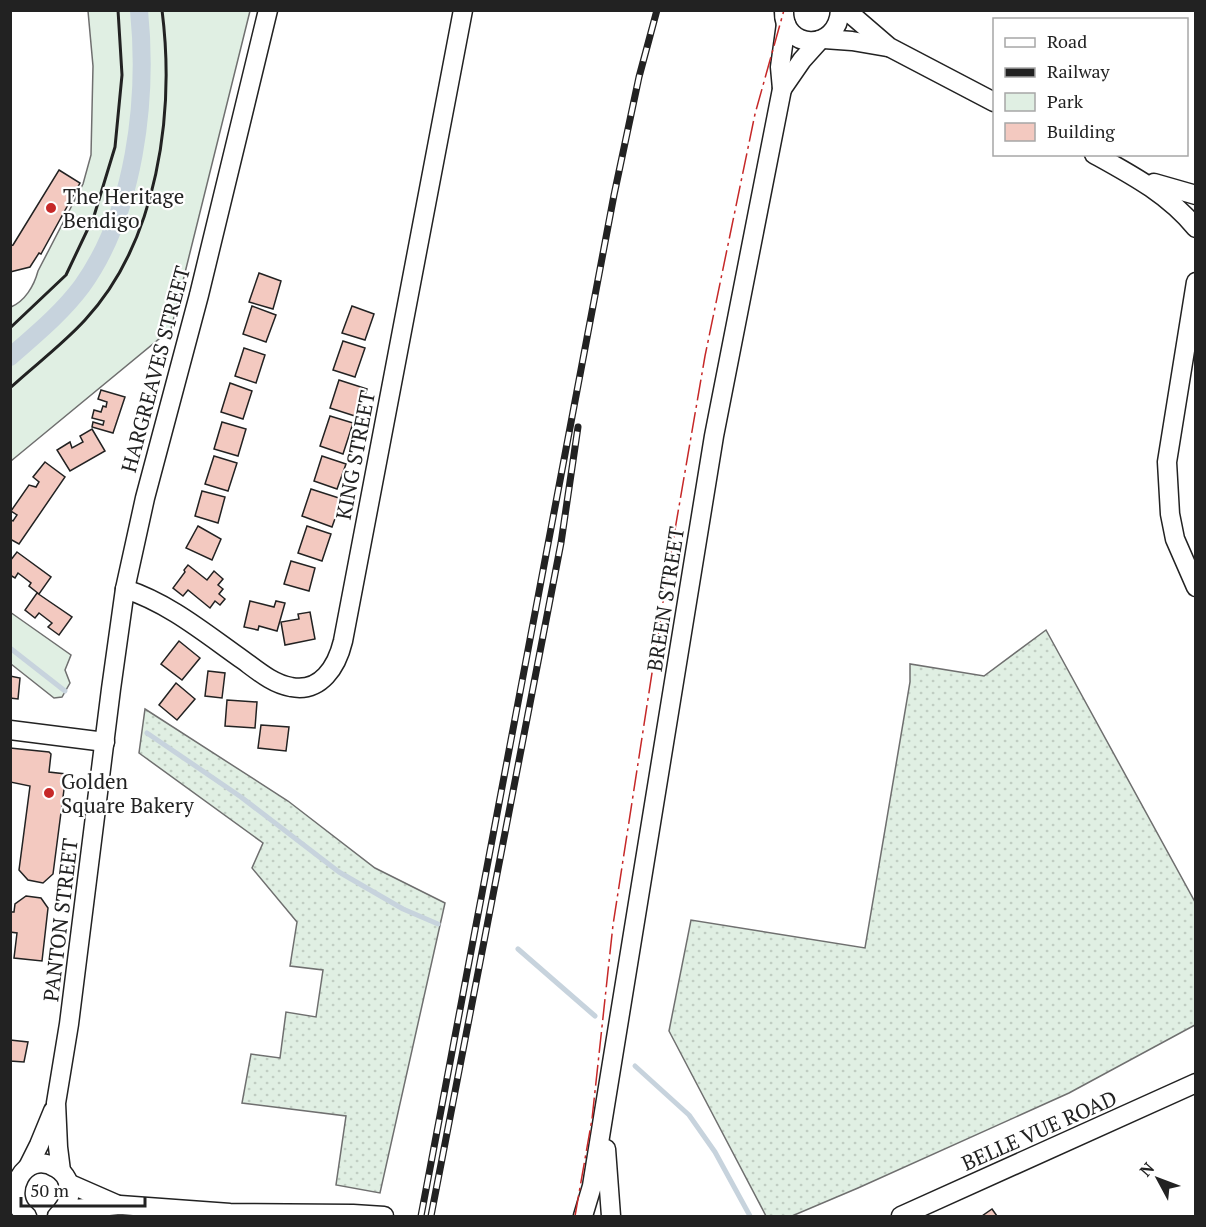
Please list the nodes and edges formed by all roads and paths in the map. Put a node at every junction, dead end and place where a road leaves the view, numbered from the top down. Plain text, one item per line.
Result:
1 (268, 10) edge
2 (463, 10) edge
3 (840, 10) edge
4 (846, 10) edge
5 (782, 17) edge
6 (822, 40) junction
7 (889, 47) junction
8 (782, 90) junction
9 (993, 101) edge
10 (1098, 156) edge
11 (1141, 179) junction
12 (1196, 195) edge
13 (1196, 228) edge
14 (1196, 282) edge
15 (1196, 319) edge
16 (1188, 338) junction
17 (1196, 587) edge
18 (125, 589) junction
19 (10, 730) edge
20 (105, 742) junction
21 (1196, 1083) edge
22 (56, 1103) junction
23 (603, 1118) junction
24 (19, 1172) edge
25 (65, 1177) junction
26 (120, 1205) junction
27 (20, 1210) edge
28 (59, 1213) edge
29 (384, 1216) edge
30 (583, 1216) edge
31 (611, 1216) edge
32 (901, 1216) edge

1 - 18 street, HARGREAVES STREET
2 - 18 street, KING STREET
3 - 6 street, BREEN STREET
4 - 7 street
5 - 6 street
5 - 8 street, BREEN STREET
6 - 7 street
6 - 8 street, BREEN STREET
7 - 9 street
8 - 23 street, BREEN STREET
10 - 11 street
11 - 12 street
11 - 13 street
14 - 16 street
15 - 16 street
16 - 17 street
18 - 20 street, HARGREAVES STREET
19 - 20 street
20 - 22 street, PANTON STREET
21 - 32 street, BELLE VUE ROAD
22 - 24 street
22 - 25 street
23 - 30 street, BREEN STREET
23 - 31 street, BREEN STREET
24 - 25 street
24 - 27 street
25 - 26 street
25 - 28 street
26 - 28 street
26 - 29 street

